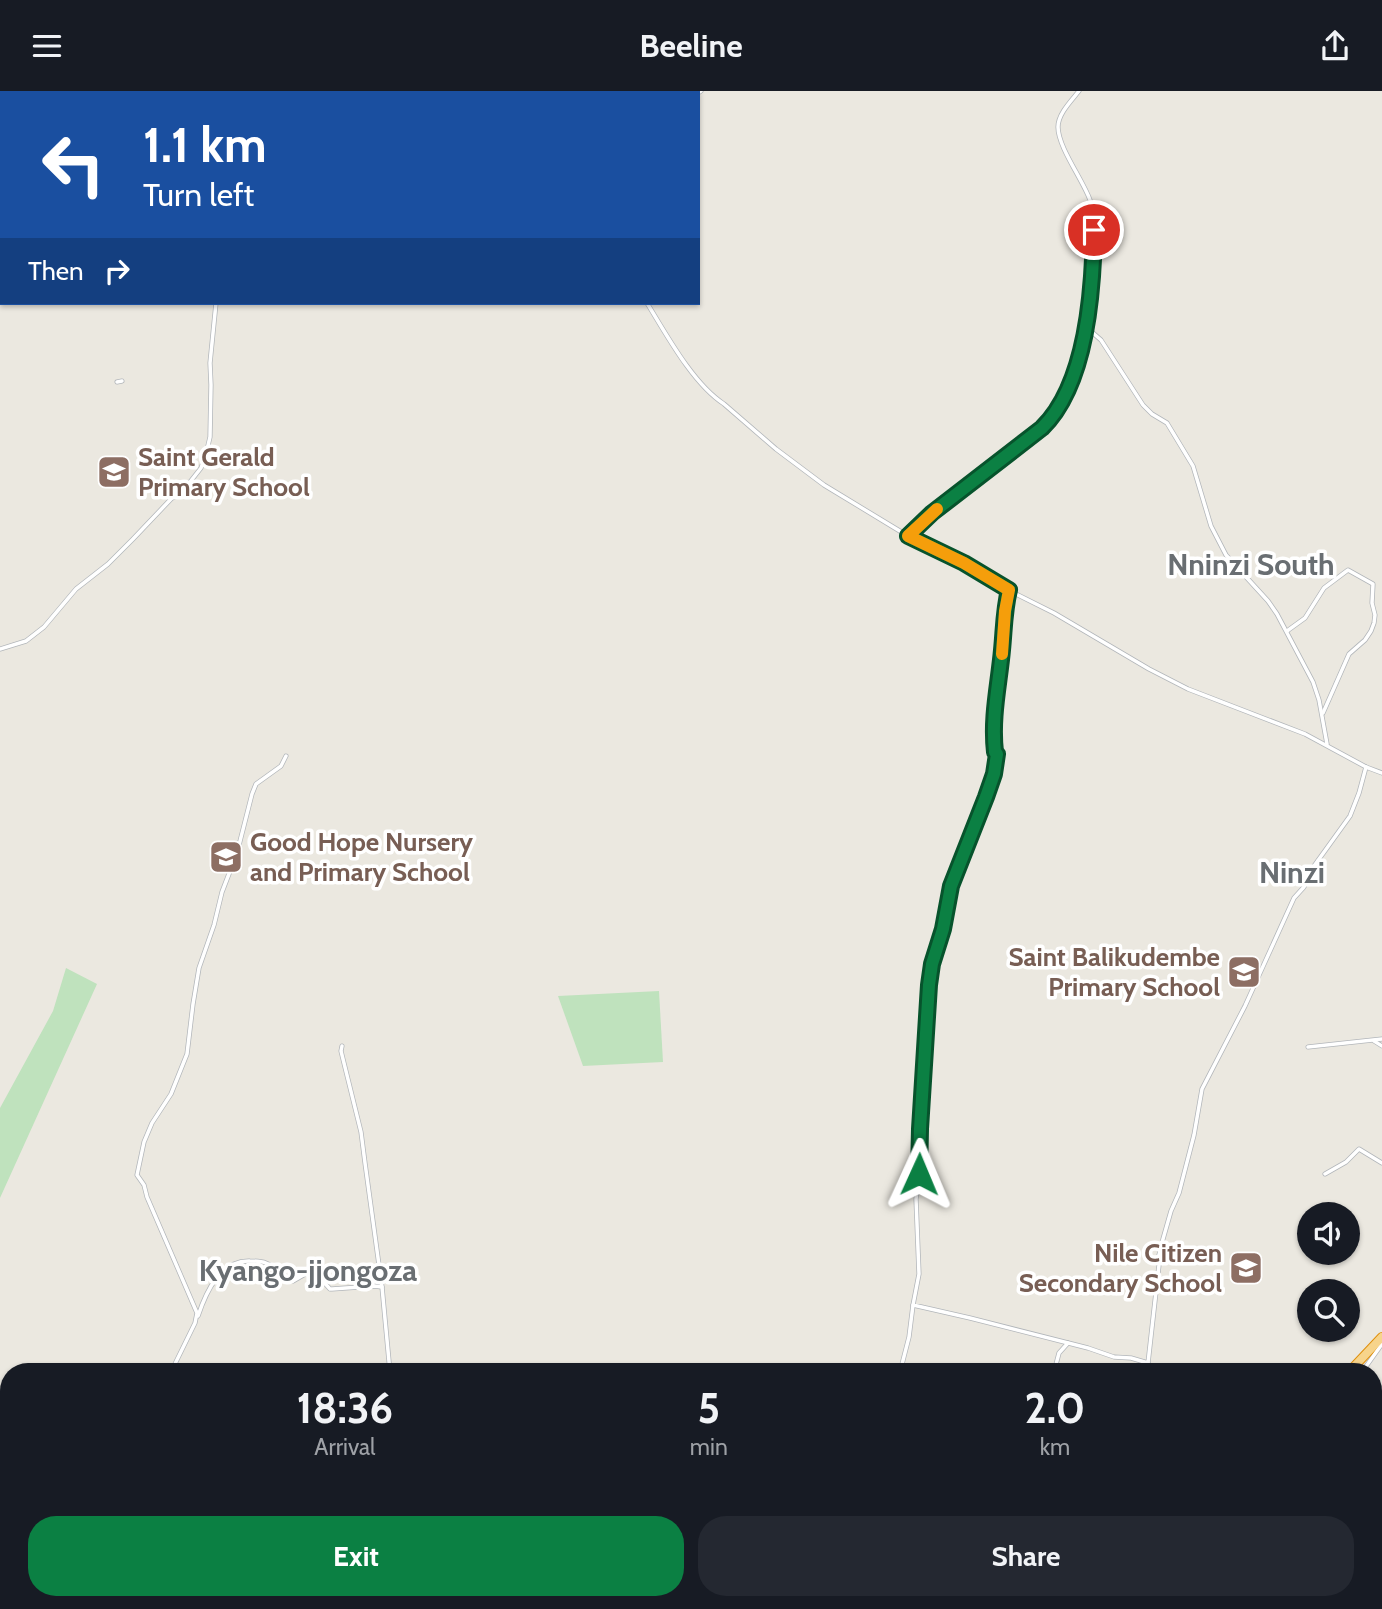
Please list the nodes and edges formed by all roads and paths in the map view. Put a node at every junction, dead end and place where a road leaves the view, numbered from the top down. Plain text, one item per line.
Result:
1 (1079, 91) edge
2 (216, 305) edge
3 (648, 305) edge
4 (1086, 327) junction
5 (908, 536) junction
6 (1009, 590) junction
7 (1287, 632) junction
8 (0, 649) edge
9 (1322, 715) junction
10 (1327, 745) junction
11 (286, 756) dead end
12 (1366, 767) junction
13 (1382, 773) edge
14 (1382, 1039) edge
15 (1372, 1040) junction
16 (1382, 1045) edge
17 (342, 1046) dead end
18 (1308, 1047) dead end
19 (1382, 1163) edge
20 (1325, 1174) dead end
21 (382, 1287) junction
22 (913, 1305) junction
23 (197, 1319) junction
24 (1382, 1337) edge
25 (1068, 1343) junction
26 (1382, 1344) edge
27 (175, 1363) edge
28 (389, 1363) edge
29 (902, 1363) edge
30 (1056, 1363) edge
31 (1148, 1363) joint
32 (1357, 1363) edge
33 (1368, 1363) edge

1 - 4 street
2 - 8 street
3 - 5 street
4 - 5 street
4 - 7 street
5 - 6 street
6 - 10 street
6 - 22 street
7 - 9 street
7 - 9 street
9 - 10 street
10 - 12 street
11 - 23 street
12 - 13 street
12 - 31 street
14 - 15 street
15 - 16 street
15 - 18 street
17 - 21 street
19 - 20 street
21 - 23 street
21 - 28 street
22 - 25 street
22 - 29 street
23 - 27 street
24 - 32 highway
25 - 30 street
25 - 31 street
26 - 33 street

